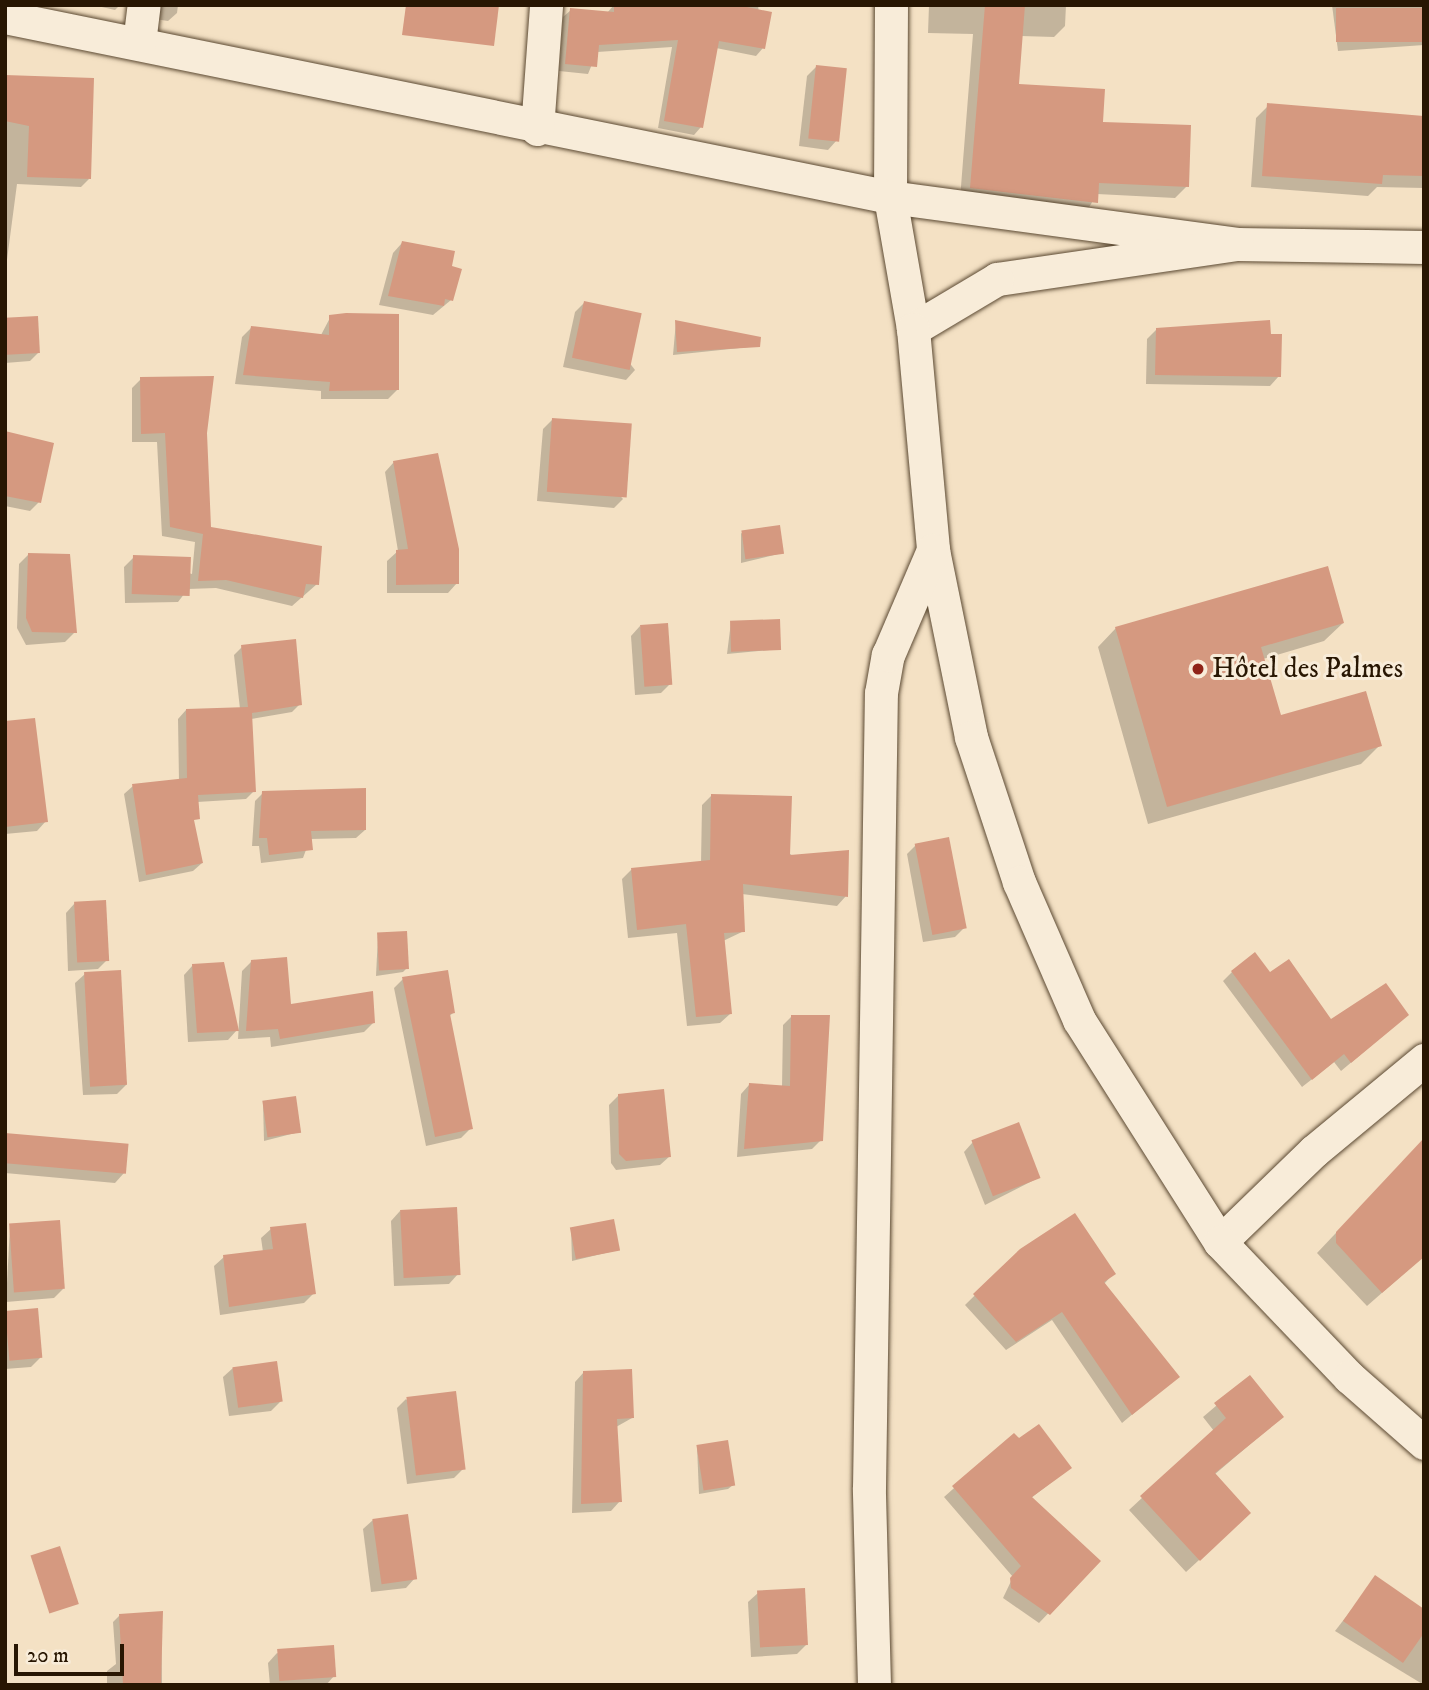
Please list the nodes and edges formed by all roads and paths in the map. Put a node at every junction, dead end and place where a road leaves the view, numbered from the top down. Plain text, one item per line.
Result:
1 (145, 5) edge
2 (546, 5) edge
3 (891, 5) edge
4 (5, 17) edge
5 (139, 43) junction
6 (537, 129) junction
7 (890, 197) junction
8 (1237, 244) junction
9 (1424, 247) edge
10 (913, 329) junction
11 (933, 550) junction
12 (1424, 1060) edge
13 (1220, 1242) junction
14 (1424, 1443) edge
15 (874, 1685) edge

1 - 5 street
2 - 6 street
3 - 7 street
4 - 5 street
5 - 6 street
6 - 7 street
7 - 8 street
7 - 10 street
8 - 9 street
8 - 10 street
10 - 11 street
11 - 13 street
11 - 15 street
12 - 13 street
13 - 14 street

